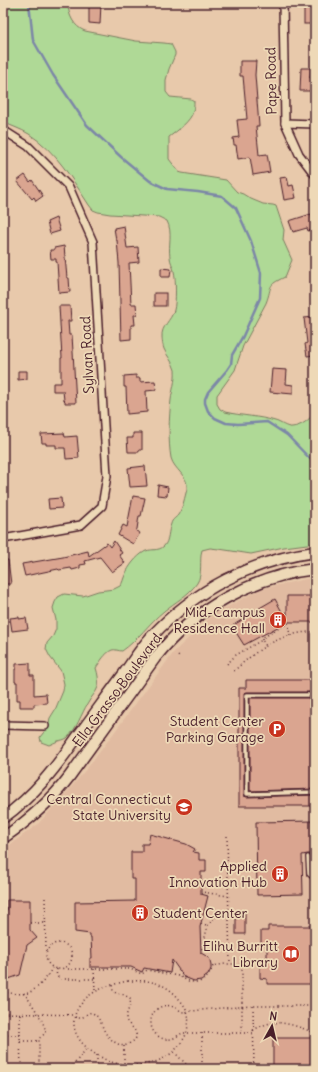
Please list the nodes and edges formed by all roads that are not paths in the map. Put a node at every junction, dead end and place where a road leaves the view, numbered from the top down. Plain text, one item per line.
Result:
1 (283, 3) edge
2 (285, 123) junction
3 (315, 124) edge
4 (3, 130) edge
5 (315, 175) edge
6 (3, 539) edge
7 (315, 552) edge
8 (315, 568) edge
9 (315, 695) edge
10 (3, 725) edge
11 (86, 725) junction
12 (45, 726) dead end
13 (100, 735) junction
14 (78, 736) junction
15 (92, 746) junction
16 (315, 792) edge
17 (3, 818) edge
18 (3, 838) edge
19 (308, 857) dead end
20 (315, 879) edge

1 - 2 street, Pape Road
2 - 3 street
2 - 5 street, Pape Road
4 - 6 street, Sylvan Road
7 - 11 main road, Ella Grasso Boulevard
8 - 13 main road, Ella Grasso Boulevard
9 - 16 lane
10 - 12 street
11 - 13 main road
11 - 14 main road, Ella Grasso Boulevard
13 - 15 main road, Ella Grasso Boulevard
14 - 15 main road
14 - 17 main road, Ella Grasso Boulevard
15 - 18 main road, Ella Grasso Boulevard
19 - 20 lane

